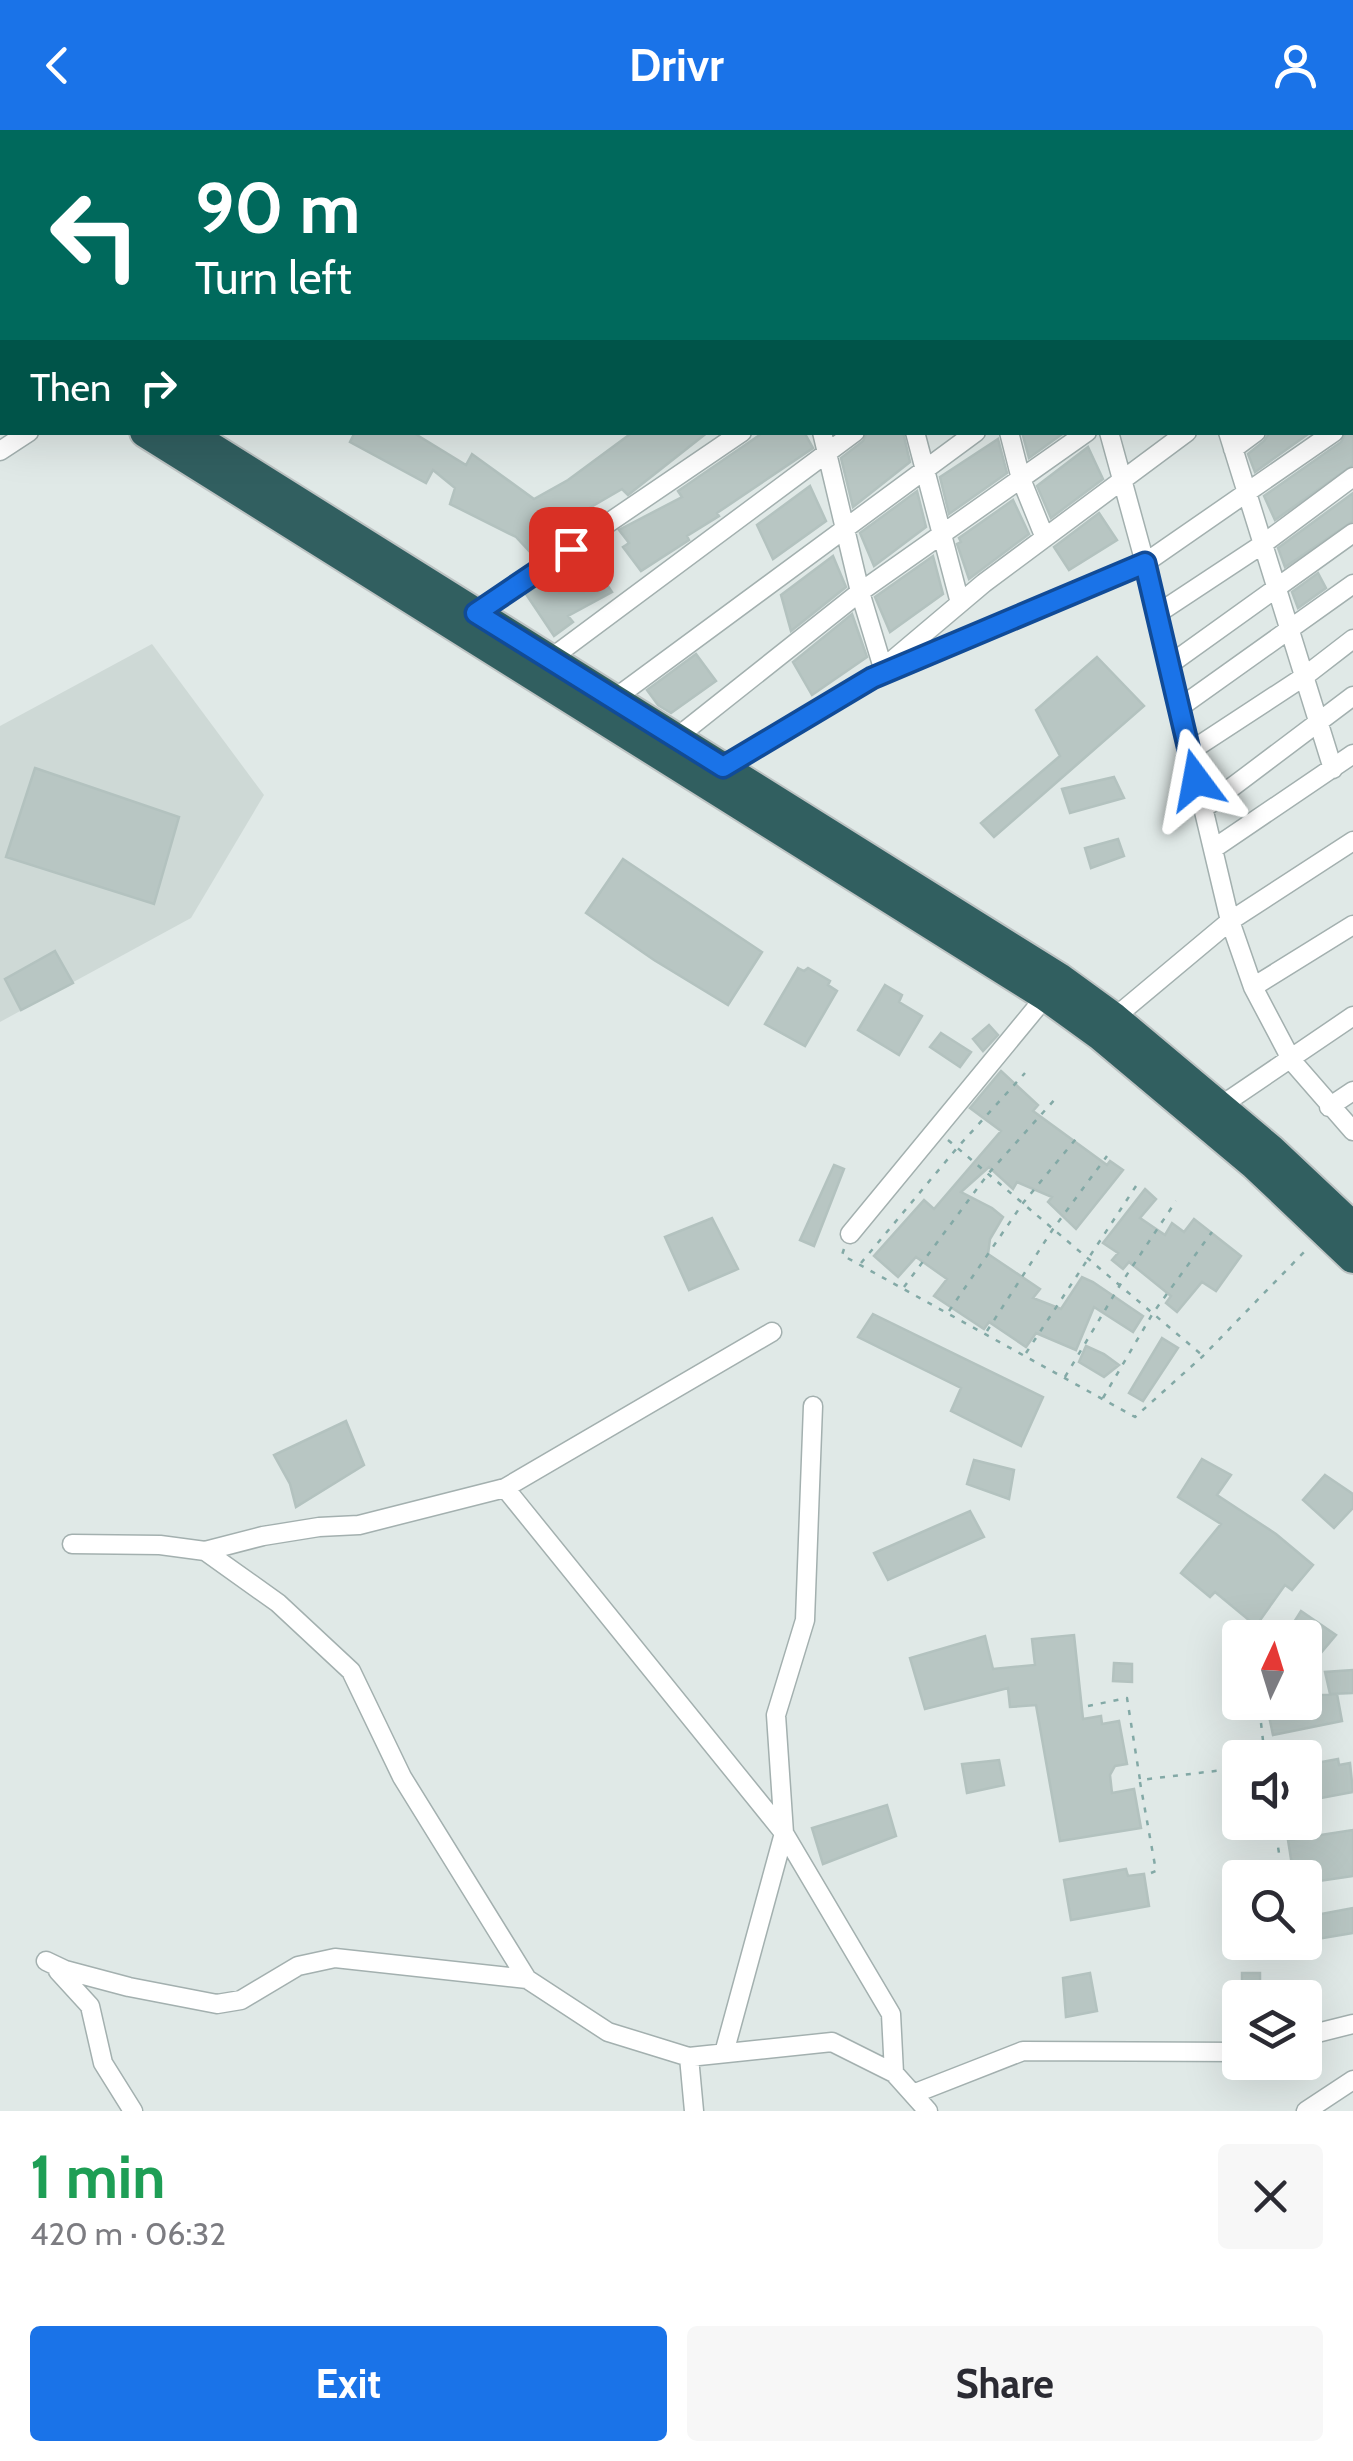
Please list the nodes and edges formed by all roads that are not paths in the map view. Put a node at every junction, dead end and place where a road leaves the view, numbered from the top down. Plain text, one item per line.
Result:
1 (24, 435) edge
2 (150, 435) edge
3 (191, 435) edge
4 (738, 435) edge
5 (823, 435) edge
6 (851, 435) edge
7 (916, 435) edge
8 (972, 435) edge
9 (1010, 435) edge
10 (1083, 435) edge
11 (1109, 435) edge
12 (1183, 435) edge
13 (1330, 435) edge
14 (1230, 441) edge
15 (0, 451) edge
16 (828, 452) junction
17 (926, 468) junction
18 (1353, 477) edge
19 (1021, 479) junction
20 (1120, 482) junction
21 (1247, 494) junction
22 (844, 527) junction
23 (1353, 532) edge
24 (943, 534) junction
25 (1045, 538) junction
26 (1263, 544) junction
27 (1145, 563) junction
28 (1353, 584) edge
29 (1277, 588) junction
30 (860, 592) junction
31 (960, 604) junction
32 (476, 613) junction
33 (1157, 614) junction
34 (1290, 629) junction
35 (1353, 639) edge
36 (550, 659) junction
37 (1169, 665) junction
38 (878, 673) junction
39 (1305, 676) junction
40 (1353, 696) edge
41 (614, 699) junction
42 (1179, 708) junction
43 (1319, 720) junction
44 (676, 738) junction
45 (1190, 752) junction
46 (1353, 754) edge
47 (723, 767) junction
48 (1333, 769) junction
49 (1203, 809) junction
50 (1353, 841) edge
51 (1213, 849) junction
52 (1230, 922) junction
53 (1353, 925) edge
54 (1253, 987) junction
55 (1046, 996) junction
56 (1353, 1016) edge
57 (1114, 1018) junction
58 (1292, 1060) junction
59 (1353, 1091) edge
60 (1220, 1107) junction
61 (1329, 1107) junction
62 (1353, 1132) edge
63 (1339, 1228) edge
64 (850, 1234) road end
65 (1353, 1258) edge
66 (772, 1332) dead end
67 (813, 1406) dead end
68 (504, 1488) junction
69 (72, 1544) dead end
70 (206, 1551) junction
71 (784, 1833) junction
72 (527, 1979) junction
73 (1353, 2024) edge
74 (1322, 2032) edge
75 (1222, 2052) edge
76 (724, 2053) junction
77 (688, 2057) junction
78 (894, 2073) junction
79 (1353, 2080) edge
80 (913, 2094) junction
81 (133, 2111) edge
82 (694, 2111) edge
83 (928, 2111) edge
84 (1306, 2111) edge

1 - 15 street
2 - 55 highway
3 - 32 highway
4 - 32 street
5 - 16 street
6 - 16 street
7 - 17 street
8 - 17 street
9 - 19 street
10 - 19 street
11 - 20 street
12 - 20 street
13 - 21 street
14 - 21 street
16 - 22 street
16 - 36 street
17 - 22 street
17 - 24 street
18 - 26 street
19 - 24 street
19 - 25 street
20 - 25 street
20 - 27 street
21 - 26 street
21 - 27 street
22 - 30 street
22 - 41 street
23 - 29 street
24 - 30 street
24 - 31 street
25 - 31 street
26 - 29 street
26 - 33 street
27 - 33 street
27 - 38 street
28 - 34 street
29 - 34 street
29 - 37 street
30 - 38 street
30 - 44 street
31 - 38 street
32 - 36 highway
33 - 37 street
34 - 39 street
34 - 42 street
35 - 39 street
36 - 41 highway
37 - 42 street
38 - 47 street
39 - 43 street
39 - 45 street
40 - 43 street
41 - 44 highway
42 - 45 street
43 - 48 street
43 - 49 street
44 - 47 highway
45 - 49 street
46 - 48 street
47 - 57 highway
48 - 51 street
49 - 51 street
50 - 52 street
51 - 52 street
52 - 54 street
52 - 57 street
53 - 54 street
54 - 58 street
55 - 63 highway
55 - 64 street
56 - 58 street
57 - 60 highway
58 - 60 street
58 - 61 street
59 - 61 street
60 - 63 highway
61 - 62 street
63 - 65 highway
66 - 68 street
67 - 71 street
68 - 70 street
68 - 71 street
69 - 70 street
70 - 72 street
71 - 76 street
71 - 78 street
72 - 77 street
72 - 81 street
73 - 74 street
75 - 80 street
76 - 77 street
76 - 78 street
77 - 82 street
78 - 80 street
79 - 84 street
80 - 83 street

